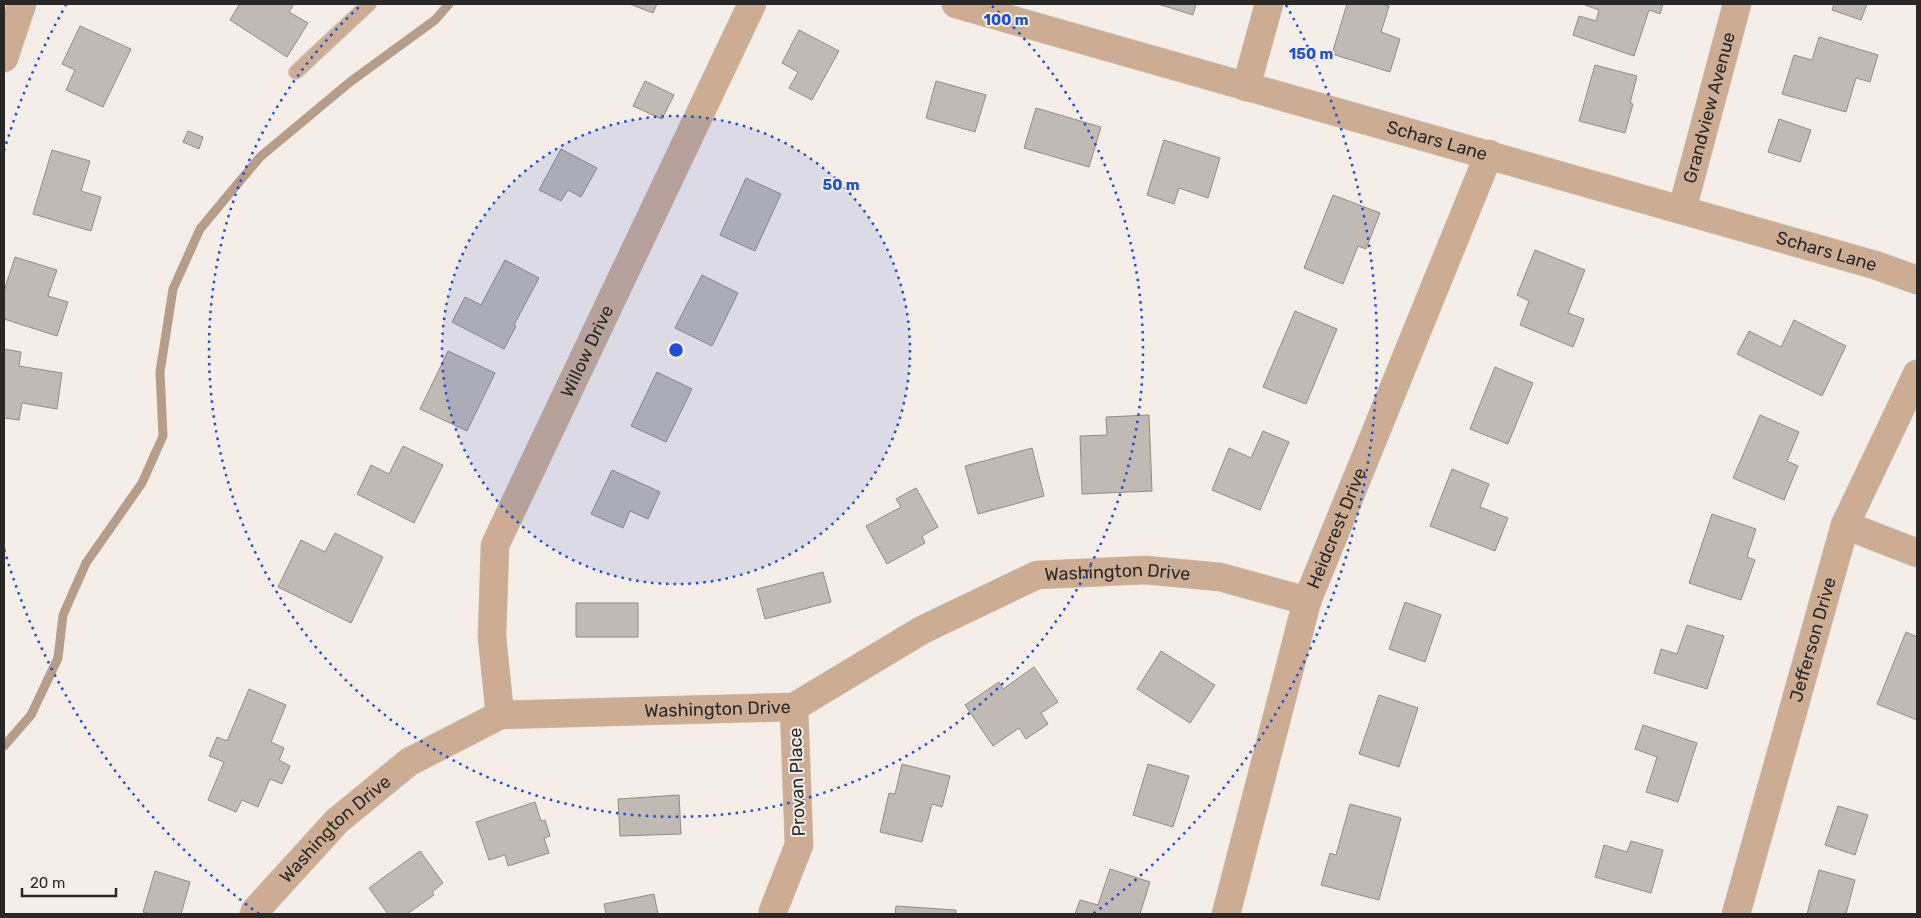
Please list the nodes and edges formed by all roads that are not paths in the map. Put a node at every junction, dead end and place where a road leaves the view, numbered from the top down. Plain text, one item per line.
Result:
1 (22, 4) edge
2 (369, 4) edge
3 (752, 4) edge
4 (956, 4) edge
5 (1269, 4) edge
6 (1737, 4) edge
7 (4, 58) edge
8 (296, 72) dead end
9 (1246, 87) junction
10 (1489, 154) junction
11 (1682, 210) junction
12 (1917, 280) edge
13 (1917, 374) edge
14 (1845, 525) junction
15 (1917, 553) edge
16 (1307, 601) junction
17 (794, 707) junction
18 (500, 715) junction
19 (773, 912) dead end
20 (254, 914) edge
21 (1226, 914) edge
22 (1736, 914) edge

1 - 7 street
2 - 8 lane
3 - 18 street, Willow Drive
4 - 9 street, Schars Lane
5 - 9 street
6 - 11 street, Grandview Avenue
9 - 10 street, Schars Lane
10 - 11 street, Schars Lane
10 - 16 street, Heidcrest Drive
11 - 12 street, Schars Lane
13 - 14 street, Jefferson Drive
14 - 15 street
14 - 22 street, Jefferson Drive
16 - 17 street, Washington Drive
16 - 21 street, Heidcrest Drive
17 - 18 street, Washington Drive
17 - 19 street, Provan Place
18 - 20 street, Washington Drive

